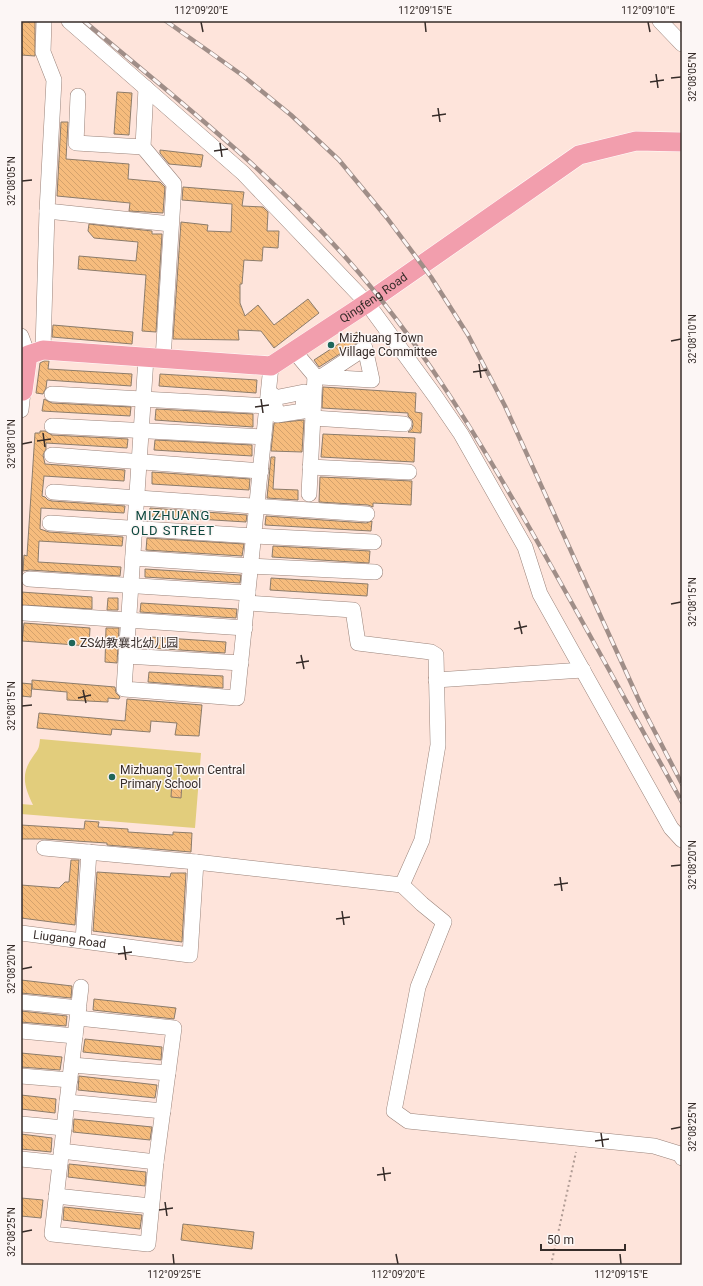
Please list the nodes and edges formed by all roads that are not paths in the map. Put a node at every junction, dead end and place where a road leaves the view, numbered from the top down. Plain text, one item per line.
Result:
1 (44, 21) edge
2 (69, 21) edge
3 (660, 21) edge
4 (682, 44) edge
5 (146, 88) junction
6 (78, 96) dead end
7 (682, 142) edge
8 (143, 147) junction
9 (47, 211) junction
10 (171, 224) junction
11 (367, 304) junction
12 (21, 336) edge
13 (294, 351) junction
14 (154, 358) junction
15 (29, 362) edge
16 (270, 373) junction
17 (22, 390) edge
18 (52, 394) dead end
19 (143, 399) junction
20 (270, 402) junction
21 (21, 410) edge
22 (312, 418) junction
23 (404, 424) dead end
24 (52, 426) dead end
25 (141, 430) junction
26 (264, 436) junction
27 (52, 455) dead end
28 (139, 462) junction
29 (310, 467) junction
30 (261, 471) junction
31 (409, 472) dead end
32 (52, 492) dead end
33 (309, 494) dead end
34 (137, 497) junction
35 (257, 506) junction
36 (366, 514) dead end
37 (50, 523) dead end
38 (134, 528) junction
39 (254, 536) junction
40 (374, 542) dead end
41 (132, 558) junction
42 (251, 566) junction
43 (375, 572) dead end
44 (29, 579) dead end
45 (131, 586) junction
46 (248, 598) junction
47 (24, 613) dead end
48 (128, 620) junction
49 (245, 628) junction
50 (126, 656) junction
51 (241, 663) junction
52 (583, 670) junction
53 (436, 680) junction
54 (682, 840) edge
55 (44, 848) dead end
56 (89, 852) junction
57 (196, 862) junction
58 (402, 885) junction
59 (21, 933) edge
60 (83, 941) junction
61 (82, 987) dead end
62 (21, 1002) edge
63 (78, 1013) junction
64 (21, 1031) edge
65 (75, 1036) junction
66 (72, 1065) junction
67 (168, 1073) junction
68 (21, 1076) edge
69 (70, 1080) junction
70 (67, 1102) junction
71 (163, 1111) junction
72 (21, 1124) edge
73 (64, 1128) junction
74 (61, 1157) junction
75 (682, 1158) edge
76 (21, 1159) edge
77 (156, 1162) junction
78 (56, 1196) junction
79 (151, 1206) junction

1 - 9 street
2 - 5 street
3 - 4 street
5 - 8 street
5 - 11 street
6 - 8 street
7 - 11 main road, Qingfeng Road
8 - 10 street
9 - 10 street
9 - 15 street
10 - 14 street
11 - 13 main road, Qingfeng Road
11 - 52 street
12 - 15 street
13 - 16 main road, Qingfeng Road
13 - 22 street
14 - 15 main road
14 - 16 main road
14 - 19 street
15 - 17 main road
16 - 20 street
17 - 21 street
18 - 19 street
19 - 20 street
19 - 25 street
20 - 26 street
22 - 23 street
22 - 29 street
24 - 25 street
25 - 26 street
25 - 28 street
26 - 30 street
27 - 28 street
28 - 30 street
28 - 34 street
29 - 31 street
29 - 33 street
30 - 35 street
32 - 34 street
34 - 35 street
34 - 38 street
35 - 36 street
35 - 39 street
37 - 38 street
38 - 39 street
38 - 41 street
39 - 40 street
39 - 42 street
41 - 42 street
41 - 45 street
42 - 43 street
42 - 46 street
44 - 45 street
45 - 46 street
45 - 48 street
46 - 49 street
46 - 53 street
47 - 48 street
48 - 49 street
48 - 50 street
49 - 51 street
50 - 51 street
50 - 51 street
52 - 53 street
52 - 54 street
53 - 58 street
55 - 56 street
56 - 57 street
56 - 60 street
57 - 58 street
57 - 60 street, Liugang Road
58 - 75 street
59 - 60 street, Liugang Road
61 - 63 street
62 - 63 street
63 - 65 street
63 - 67 street
64 - 65 street
65 - 66 street
66 - 67 street
66 - 69 street
67 - 71 street
68 - 69 street
69 - 70 street
70 - 71 street
70 - 73 street
71 - 77 street
72 - 73 street
73 - 74 street
74 - 76 street
74 - 77 street
74 - 78 street
77 - 79 street
78 - 79 street
78 - 79 street

